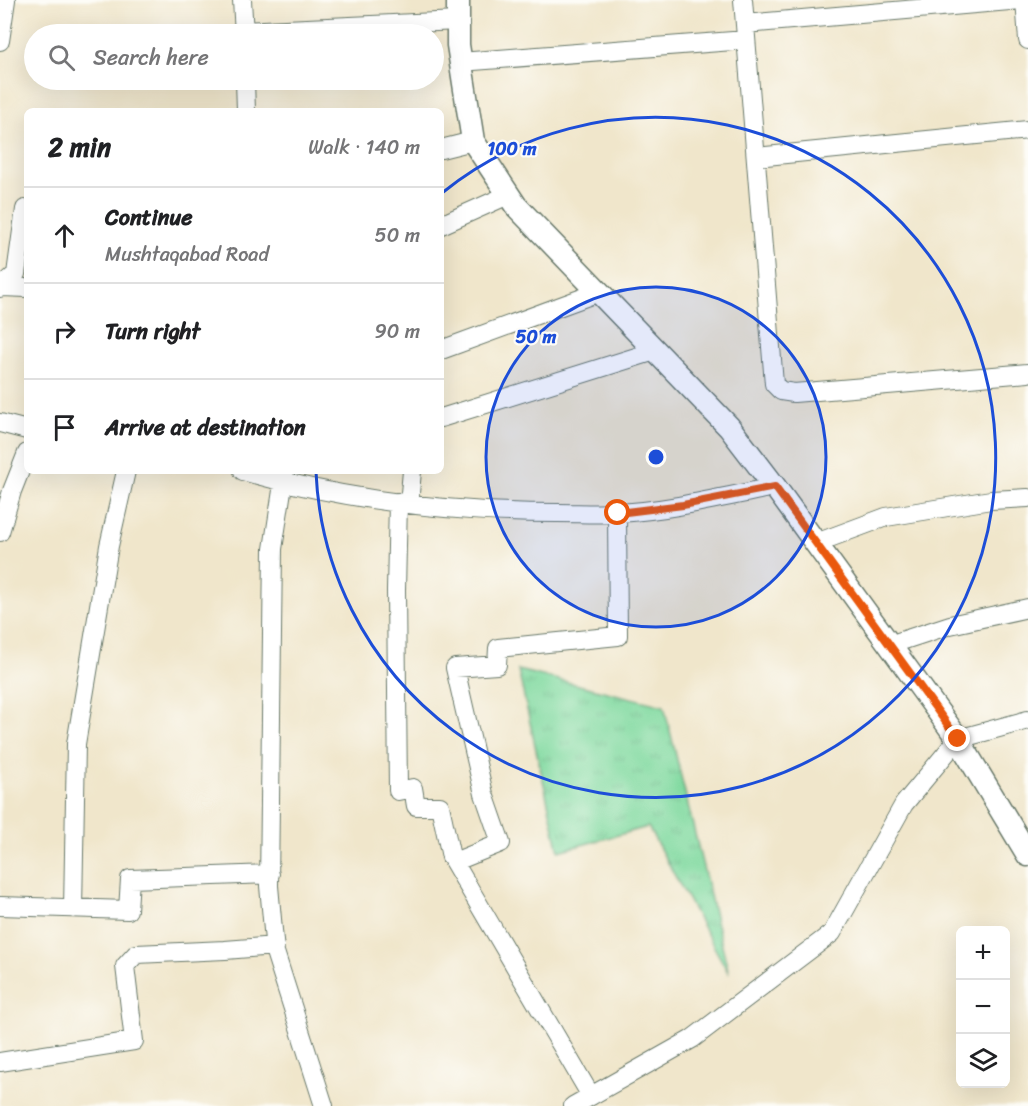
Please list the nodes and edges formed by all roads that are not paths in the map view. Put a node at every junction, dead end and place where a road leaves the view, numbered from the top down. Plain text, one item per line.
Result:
1 (6, 0) edge
2 (242, 0) edge
3 (743, 0) edge
4 (1023, 0) edge
5 (458, 10) edge
6 (243, 24) edge
7 (328, 24) edge
8 (746, 32) junction
9 (1028, 40) edge
10 (0, 41) edge
11 (460, 62) junction
12 (246, 90) edge
13 (246, 108) edge
14 (1028, 130) edge
15 (473, 141) junction
16 (444, 148) edge
17 (756, 157) junction
18 (508, 195) junction
19 (24, 216) edge
20 (444, 224) edge
21 (1, 287) edge
22 (24, 288) edge
23 (599, 292) junction
24 (444, 349) edge
25 (655, 351) junction
26 (1028, 373) edge
27 (444, 417) edge
28 (0, 423) edge
29 (24, 429) edge
30 (24, 461) edge
31 (125, 474) edge
32 (264, 474) edge
33 (411, 474) edge
34 (284, 477) edge
35 (775, 487) junction
36 (1028, 498) edge
37 (404, 503) junction
38 (618, 513) junction
39 (0, 532) edge
40 (816, 543) junction
41 (1028, 608) edge
42 (889, 645) junction
43 (1028, 720) edge
44 (958, 739) junction
45 (1028, 855) edge
46 (454, 862) junction
47 (270, 874) junction
48 (0, 906) edge
49 (74, 909) junction
50 (274, 946) junction
51 (0, 1062) edge
52 (591, 1096) junction
53 (324, 1106) edge
54 (573, 1106) edge

1 - 10 street
2 - 6 street
3 - 8 street
4 - 8 street
4 - 9 street
5 - 7 street
5 - 11 street
8 - 11 street
8 - 17 street
11 - 15 street
12 - 13 street
14 - 17 street
15 - 16 street
15 - 18 street
17 - 26 street
18 - 20 street
18 - 23 street
19 - 21 street
21 - 22 street
23 - 24 street
23 - 25 street
25 - 27 street
25 - 35 street
28 - 29 street
30 - 39 street
31 - 49 street
32 - 34 street
33 - 37 street
34 - 37 street
34 - 47 street
35 - 38 street
35 - 40 street
36 - 40 street
37 - 38 street
37 - 46 street
38 - 46 street
40 - 42 street
41 - 42 street
42 - 44 street
43 - 44 street
44 - 45 street
44 - 52 street
46 - 52 street
47 - 49 street
47 - 50 street
48 - 49 street
50 - 51 street
50 - 53 street
52 - 54 street

